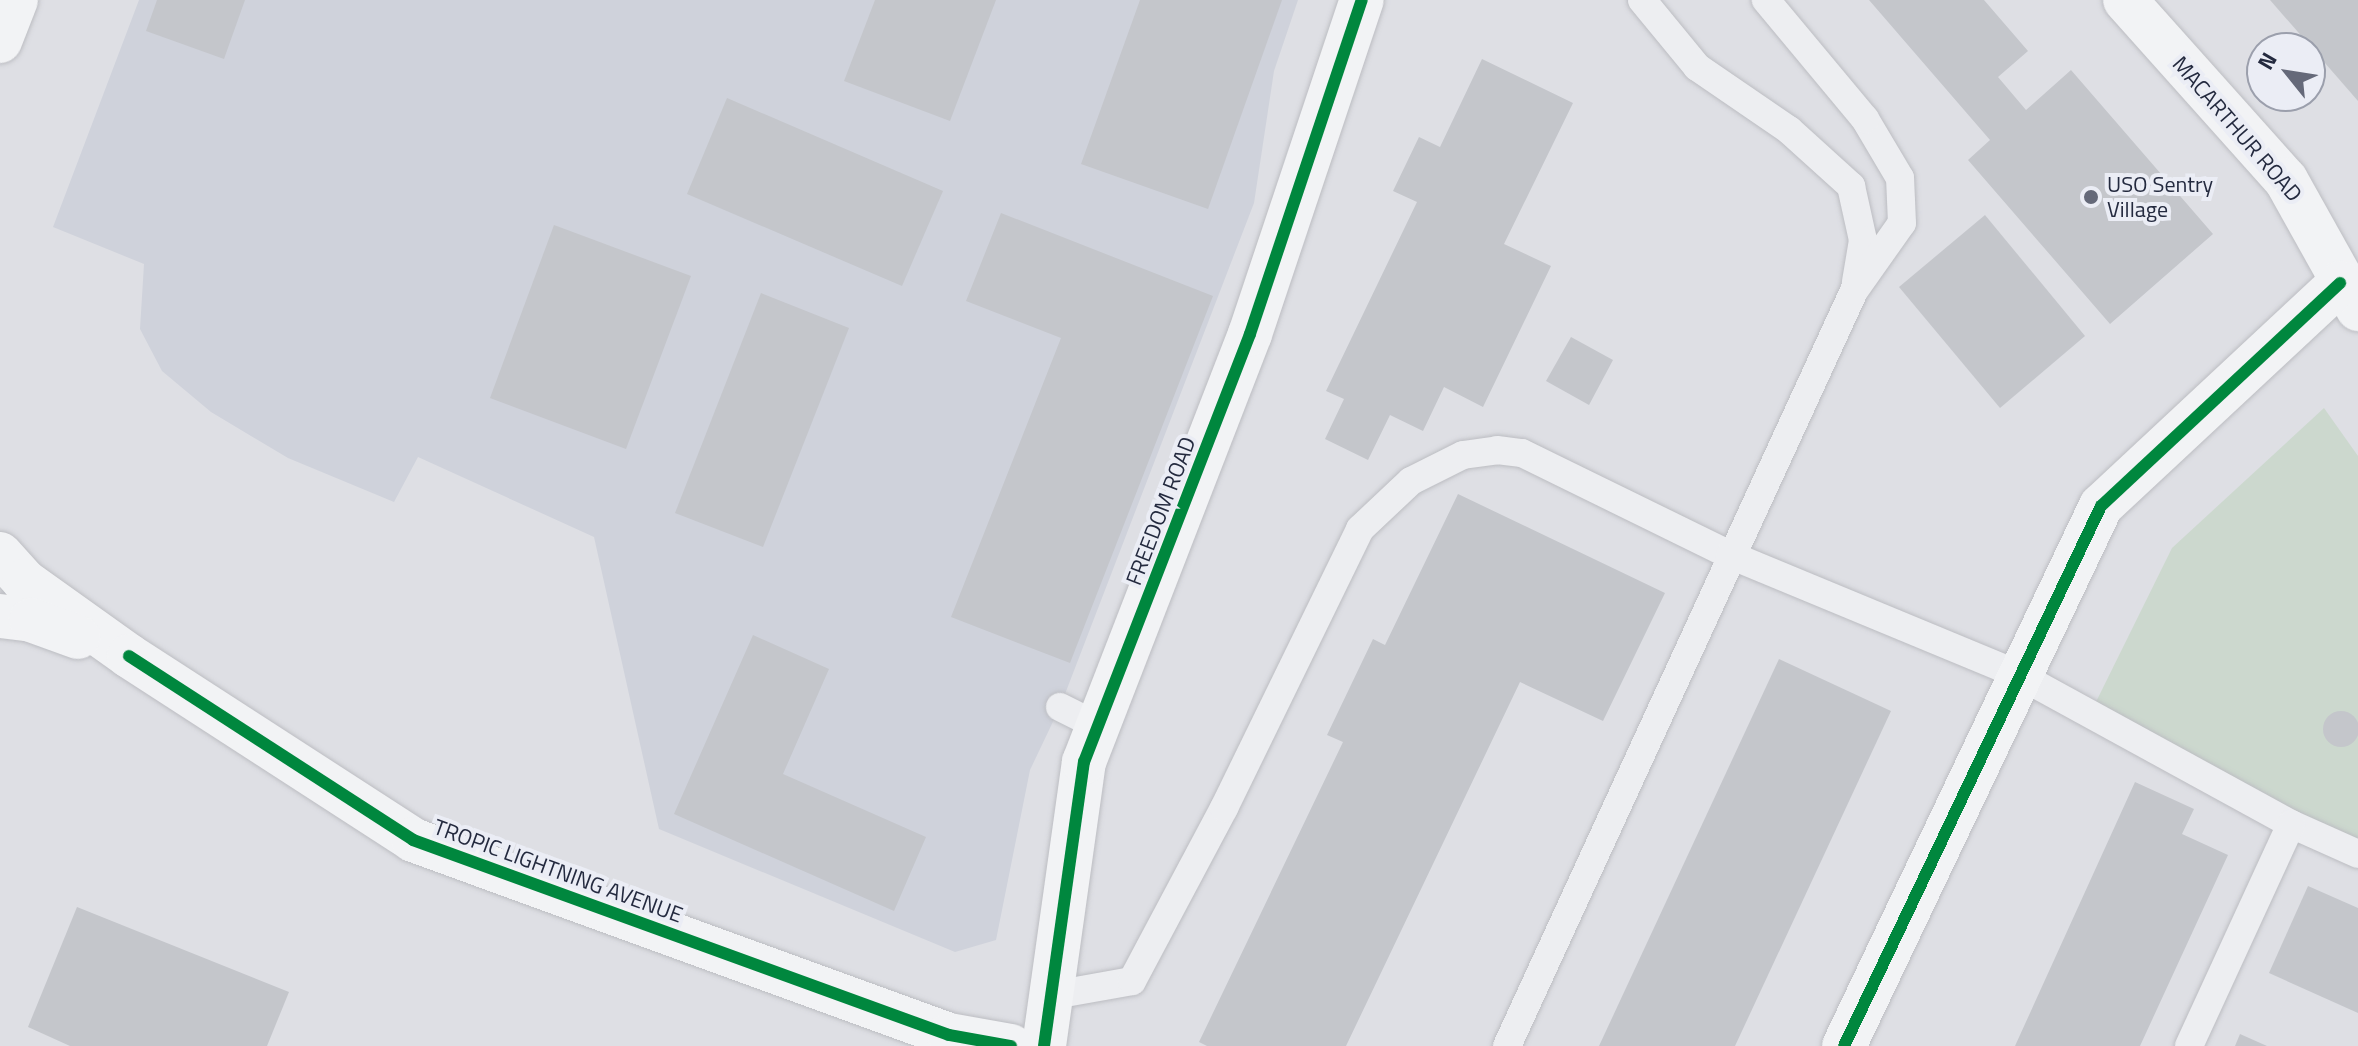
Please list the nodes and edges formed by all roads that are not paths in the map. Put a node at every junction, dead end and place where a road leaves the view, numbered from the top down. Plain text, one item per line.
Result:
1 (16, 0) edge
2 (1362, 0) edge
3 (1642, 0) edge
4 (1766, 0) edge
5 (2125, 0) edge
6 (0, 41) edge
7 (1854, 291) junction
8 (2349, 296) edge
9 (0, 554) edge
10 (1730, 555) junction
11 (0, 616) edge
12 (129, 656) junction
13 (2017, 674) junction
14 (1060, 707) dead end
15 (1100, 727) junction
16 (2291, 824) junction
17 (2358, 854) edge
18 (1048, 996) junction
19 (1011, 1046) edge
20 (1044, 1046) edge
21 (1507, 1046) edge
22 (1844, 1046) edge
23 (2189, 1046) edge

1 - 6 street
2 - 15 street, FREEDOM ROAD
3 - 7 lane
4 - 7 lane
5 - 8 street, MACARTHUR ROAD
7 - 10 lane
8 - 13 street
9 - 12 street
10 - 13 lane
10 - 18 lane
10 - 21 lane
11 - 12 street
12 - 19 street, TROPIC LIGHTNING AVENUE
13 - 16 lane
13 - 22 street
14 - 15 lane
15 - 18 street, FREEDOM ROAD
16 - 17 lane
16 - 23 lane
18 - 20 street, FREEDOM ROAD

